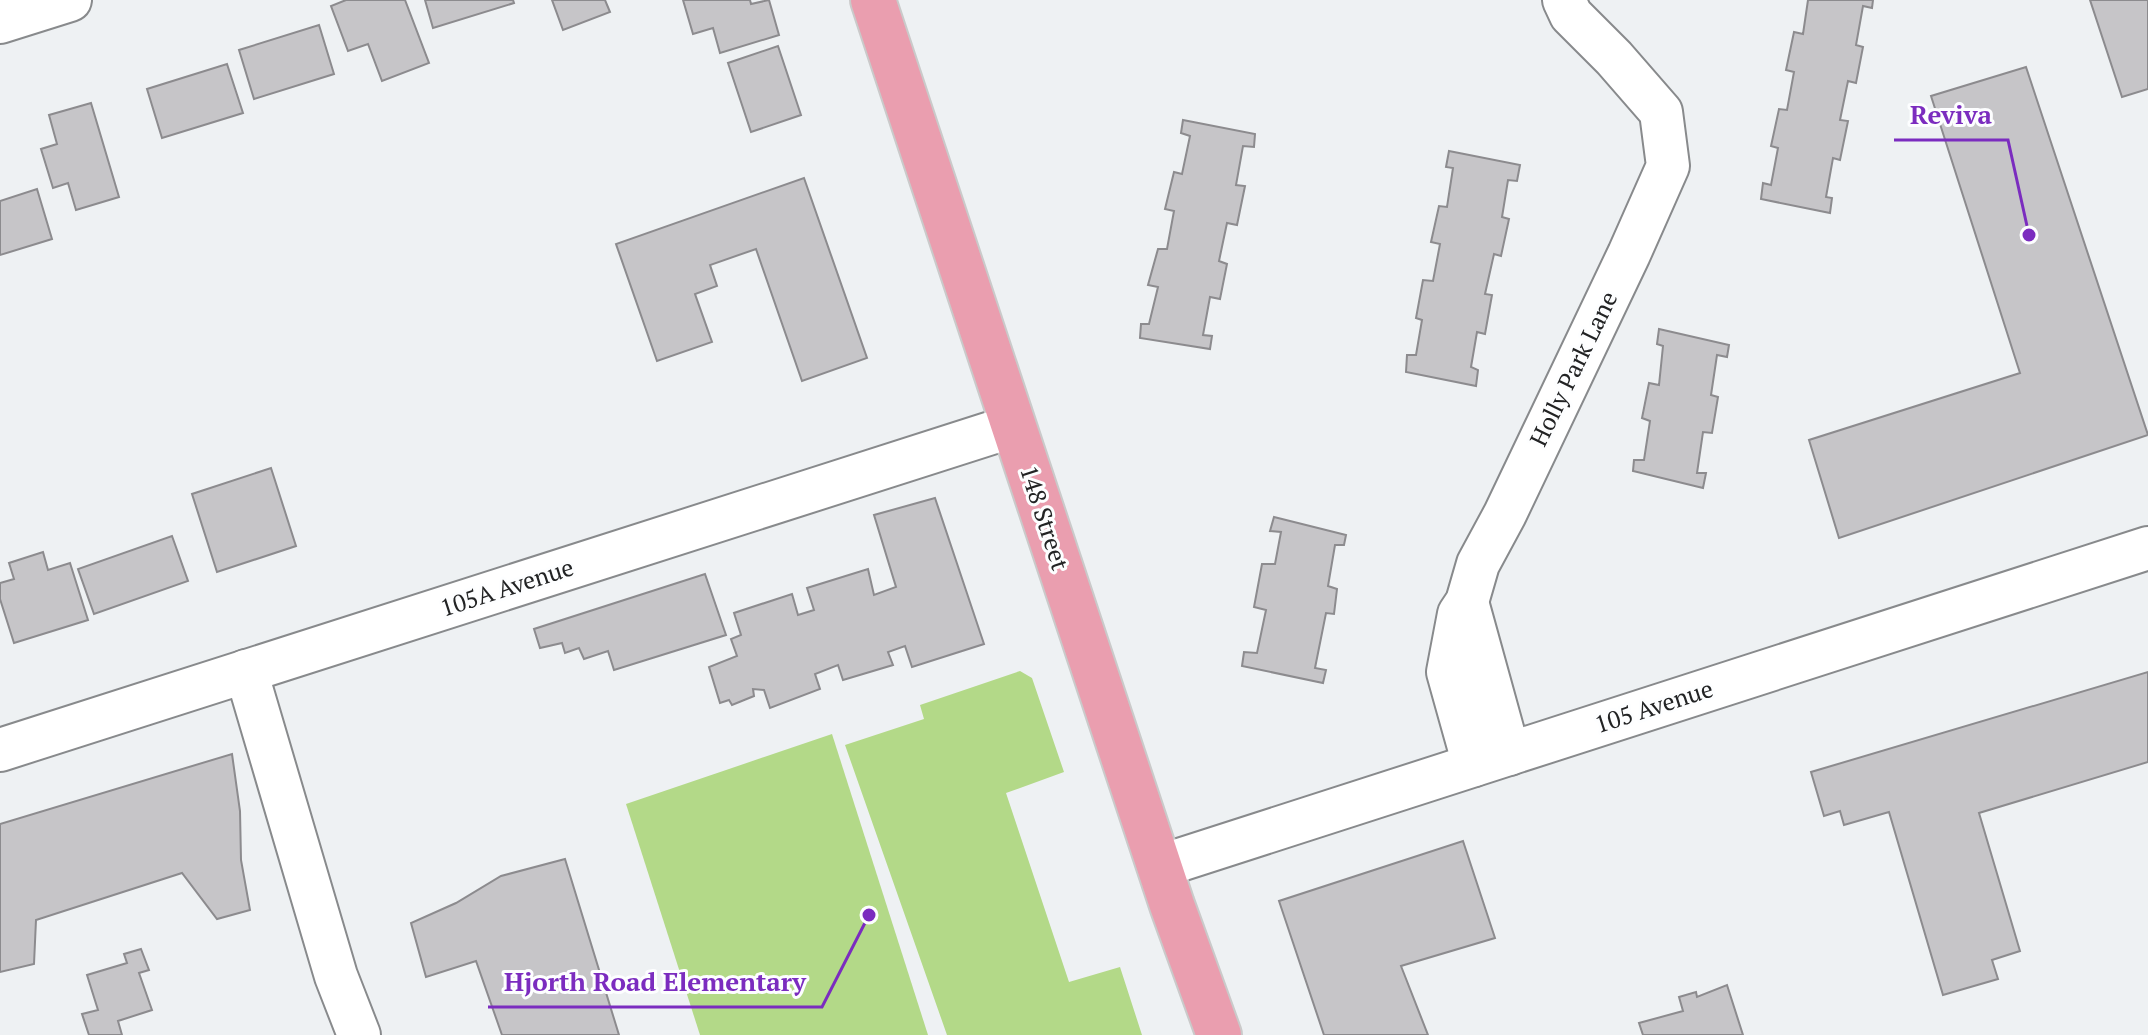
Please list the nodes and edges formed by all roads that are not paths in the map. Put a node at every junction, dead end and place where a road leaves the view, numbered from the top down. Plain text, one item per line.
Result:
1 (70, 0) edge
2 (873, 0) edge
3 (1564, 0) edge
4 (0, 22) edge
5 (1013, 426) junction
6 (2148, 548) edge
7 (246, 671) junction
8 (0, 750) edge
9 (1492, 760) junction
10 (1161, 866) junction
11 (359, 1035) edge
12 (1219, 1035) edge

1 - 4 street
2 - 5 main road, 148 Street
3 - 9 street, Holly Park Lane
5 - 7 street, 105A Avenue
5 - 10 main road, 148 Street
6 - 9 street, 105 Avenue
7 - 8 street, 105A Avenue
7 - 11 street
9 - 10 street, 105 Avenue
10 - 12 main road, 148 Street

